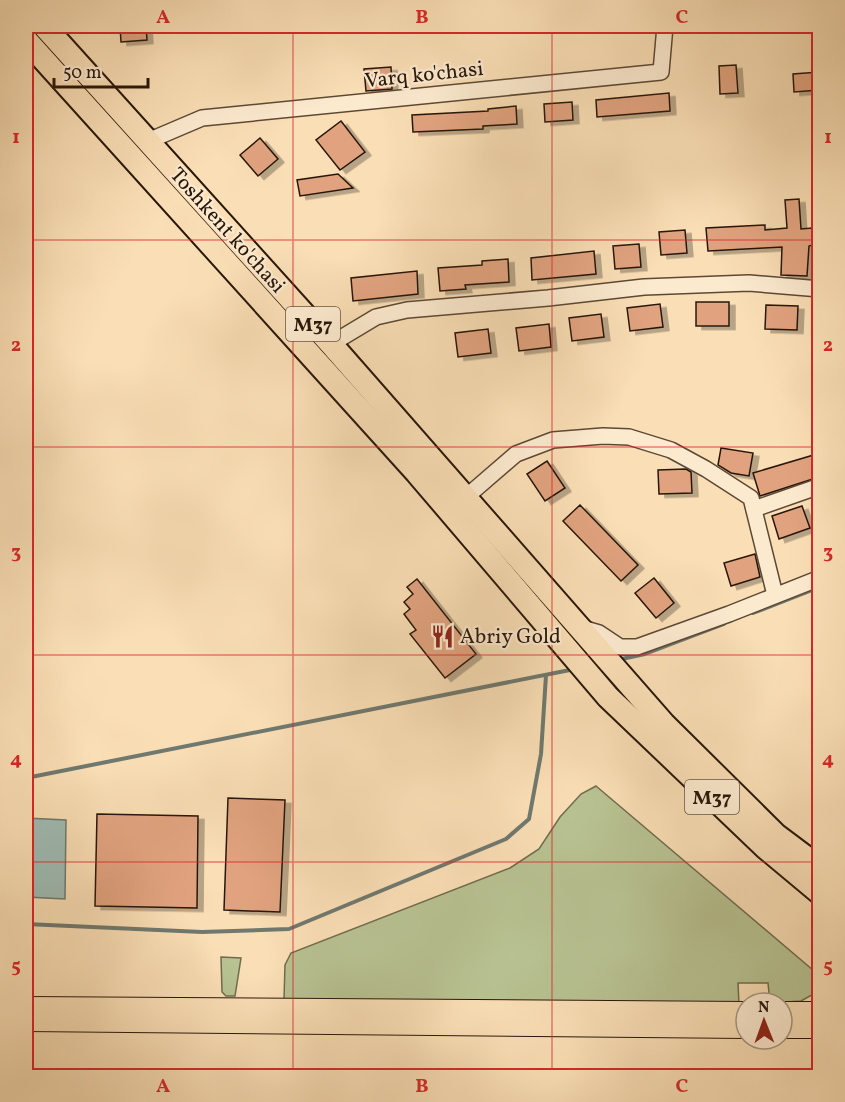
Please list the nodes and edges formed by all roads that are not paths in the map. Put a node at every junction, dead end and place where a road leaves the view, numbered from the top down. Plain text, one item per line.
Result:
1 (665, 26) edge
2 (51, 28) edge
3 (26, 40) edge
4 (148, 141) junction
5 (819, 289) edge
6 (331, 344) junction
7 (819, 486) edge
8 (465, 498) junction
9 (754, 508) junction
10 (819, 578) edge
11 (775, 595) junction
12 (577, 626) junction
13 (819, 868) edge
14 (819, 893) edge
15 (26, 1007) edge
16 (815, 1009) edge
17 (794, 1011) edge
18 (734, 1012) edge
19 (26, 1021) edge
20 (734, 1028) edge
21 (794, 1028) edge
22 (819, 1028) edge

1 - 4 street, Varq ko'chasi
2 - 4 highway, Toshkent ko'chasi / M37
3 - 14 highway, Toshkent ko'chasi / M37
4 - 6 highway, Toshkent ko'chasi / M37
5 - 6 street
6 - 8 highway, Toshkent ko'chasi / M37
7 - 9 street
8 - 9 street
8 - 12 highway, Toshkent ko'chasi / M37
9 - 11 street
10 - 11 street
11 - 12 street
12 - 13 highway, M37
15 - 18 main road
16 - 17 main road
19 - 20 main road
21 - 22 main road

